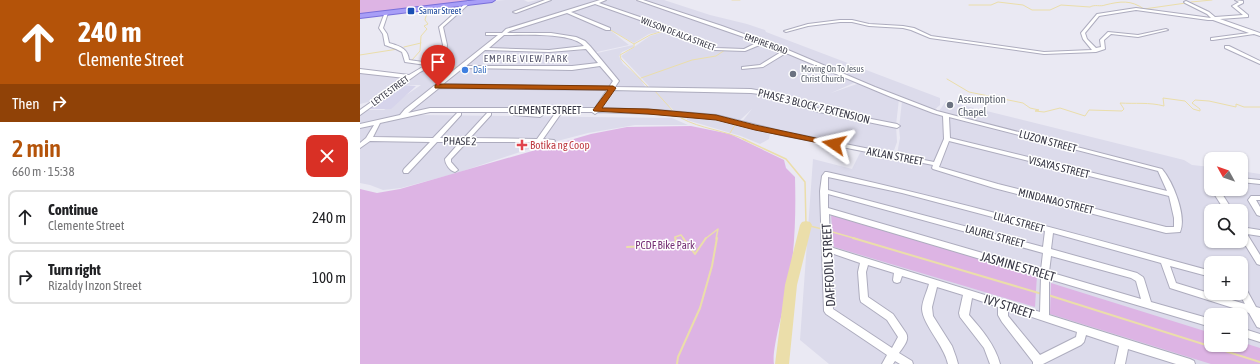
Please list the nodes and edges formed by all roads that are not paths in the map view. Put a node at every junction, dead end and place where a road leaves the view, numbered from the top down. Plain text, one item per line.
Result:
1 (492, 0) edge
2 (549, 0) edge
3 (604, 0) edge
4 (639, 0) edge
5 (1237, 0) edge
6 (469, 2) junction
7 (1186, 2) dead end
8 (595, 3) junction
9 (566, 11) junction
10 (515, 12) dead end
11 (386, 13) junction
12 (360, 16) edge
13 (1214, 19) junction
14 (608, 29) dead end
15 (1166, 30) dead end
16 (786, 31) dead end
17 (488, 34) dead end
18 (502, 34) junction
19 (1258, 34) edge
20 (1213, 39) dead end
21 (762, 42) junction
22 (588, 47) junction
23 (1227, 47) dead end
24 (484, 49) junction
25 (1096, 50) junction
26 (786, 51) junction
27 (1260, 63) edge
28 (429, 64) junction
29 (602, 64) junction
30 (463, 67) junction
31 (744, 68) dead end
32 (360, 71) edge
33 (410, 77) junction
34 (438, 86) junction
35 (613, 88) junction
36 (360, 104) edge
37 (371, 104) junction
38 (418, 112) junction
39 (471, 112) junction
40 (500, 112) junction
41 (559, 112) junction
42 (595, 112) junction
43 (935, 112) joint
44 (360, 114) edge
45 (459, 114) junction
46 (489, 114) junction
47 (665, 114) joint
48 (946, 115) junction
49 (402, 117) junction
50 (377, 124) junction
51 (360, 126) edge
52 (897, 126) dead end
53 (369, 139) junction
54 (947, 139) junction
55 (434, 140) junction
56 (464, 141) junction
57 (539, 141) junction
58 (552, 141) dead end
59 (360, 146) edge
60 (936, 166) junction
61 (406, 170) dead end
62 (455, 170) dead end
63 (826, 174) joint
64 (1248, 181) edge
65 (1260, 182) edge
66 (824, 191) junction
67 (1171, 194) junction
68 (1260, 198) edge
69 (825, 210) junction
70 (1260, 213) edge
71 (1049, 229) junction
72 (1248, 232) edge
73 (1260, 233) edge
74 (1248, 242) edge
75 (827, 249) junction
76 (1048, 251) junction
77 (865, 261) junction
78 (1164, 261) junction
79 (1260, 262) edge
80 (1204, 272) edge
81 (1045, 274) junction
82 (934, 282) junction
83 (968, 292) junction
84 (1248, 299) edge
85 (1003, 304) junction
86 (1147, 304) junction
87 (1256, 311) edge
88 (1044, 317) junction
89 (1204, 321) edge
90 (1260, 324) edge
91 (1082, 330) junction
92 (1248, 334) edge
93 (1260, 338) edge
94 (1124, 343) junction
95 (894, 355) junction
96 (1165, 360) edge
97 (1038, 362) edge
98 (887, 364) edge
99 (908, 364) edge
100 (953, 364) edge
101 (995, 364) edge
102 (1120, 364) edge
103 (1190, 364) edge

1 - 6 main road
2 - 10 street
3 - 8 street
4 - 21 street, EMPIRE ROAD
5 - 13 street
6 - 11 main road
6 - 28 street, LEYTE STREET
7 - 13 street
8 - 9 street
8 - 21 street, WILSON DE ALCA STREET
9 - 14 street
9 - 18 street
11 - 12 main road
11 - 28 street
13 - 19 street
13 - 25 street
15 - 25 street
16 - 25 street
17 - 18 street
18 - 22 street
18 - 24 street
19 - 20 street
21 - 26 street, EMPIRE ROAD
22 - 24 street
22 - 29 street
23 - 27 street
24 - 30 street
26 - 31 street
26 - 43 street, EMPIRE ROAD
28 - 33 street, LEYTE STREET
29 - 30 street
29 - 35 street
30 - 34 street
32 - 33 street
33 - 37 street, LEYTE STREET
34 - 35 street, PHASE 3 BLOCK 7 EXTENSION
34 - 49 street
35 - 42 street
35 - 52 street, PHASE 3 BLOCK 7 EXTENSION
36 - 37 street
37 - 44 street, LEYTE STREET
38 - 39 street, CLEMENTE STREET
38 - 45 street, CLEMENTE STREET
38 - 49 street, CLEMENTE STREET
39 - 40 street, CLEMENTE STREET
39 - 45 street, CLEMENTE STREET
39 - 46 street, CLEMENTE STREET
40 - 41 street, CLEMENTE STREET
40 - 46 street, CLEMENTE STREET
41 - 42 street, CLEMENTE STREET
41 - 57 street
42 - 47 street, CLEMENTE STREET
43 - 48 street, LUZON STREET
45 - 55 street
46 - 56 street
47 - 60 street, AKLAN STREET
48 - 54 street
48 - 67 street, LUZON STREET
49 - 50 street, CLEMENTE STREET
50 - 51 street, CLEMENTE STREET
50 - 53 street
53 - 55 street, PHASE 2
53 - 59 street
54 - 60 street
54 - 67 street, VISAYAS STREET
55 - 56 street, PHASE 2
55 - 61 street
56 - 57 street, PHASE 2
56 - 62 street
57 - 58 street, PHASE 2
60 - 67 street, MINDANAO STREET
63 - 66 street, DAFFODIL STREET
63 - 71 street, LILAC STREET
64 - 65 street
66 - 69 street, DAFFODIL STREET
66 - 76 street, LAUREL STREET
68 - 70 street
69 - 75 street, DAFFODIL STREET
69 - 81 street, JASMINE STREET
71 - 76 street
71 - 78 street, LILAC STREET
72 - 73 street
74 - 79 street
75 - 77 street, IVY STREET
75 - 95 street, DAFFODIL STREET
76 - 81 street
76 - 86 street, LAUREL STREET
77 - 82 street, IVY STREET
77 - 95 street
78 - 80 street, LILAC STREET
78 - 87 street
81 - 86 street, JASMINE STREET
81 - 88 street
82 - 83 street, IVY STREET
82 - 100 street
83 - 85 street, IVY STREET
83 - 101 street
84 - 87 street
85 - 88 street, IVY STREET
85 - 97 street
86 - 89 street, JASMINE STREET
87 - 90 street
88 - 91 street, IVY STREET
91 - 94 street, IVY STREET
91 - 97 street
92 - 93 street
94 - 96 street, IVY STREET
94 - 102 street
95 - 98 street
95 - 99 street, DAFFODIL STREET
96 - 103 street, IVY STREET

